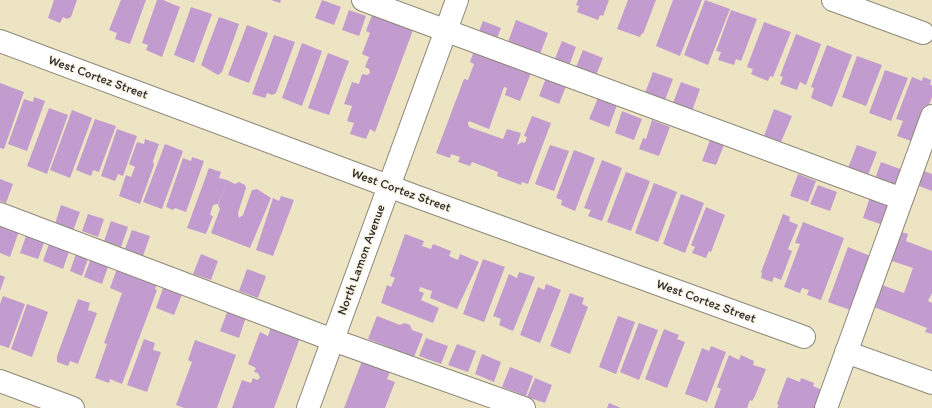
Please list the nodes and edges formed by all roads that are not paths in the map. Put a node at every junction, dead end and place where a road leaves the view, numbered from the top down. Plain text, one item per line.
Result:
1 (363, 0) edge
2 (457, 0) edge
3 (833, 0) edge
4 (446, 31) junction
5 (923, 33) dead end
6 (0, 41) edge
7 (932, 116) edge
8 (389, 186) junction
9 (902, 199) junction
10 (0, 214) edge
11 (804, 337) dead end
12 (333, 340) junction
13 (846, 352) junction
14 (0, 381) edge
15 (932, 383) edge
16 (73, 408) edge
17 (308, 408) edge
18 (524, 408) edge
19 (826, 408) edge

1 - 4 street
2 - 4 street, North Lamon Avenue
3 - 5 street
4 - 8 street, North Lamon Avenue
4 - 9 street
6 - 8 street, West Cortez Street
7 - 9 street
8 - 11 street, West Cortez Street
8 - 12 street, North Lamon Avenue
9 - 13 street
10 - 12 street
12 - 17 street, North Lamon Avenue
12 - 18 street
13 - 15 street
13 - 19 street
14 - 16 street

